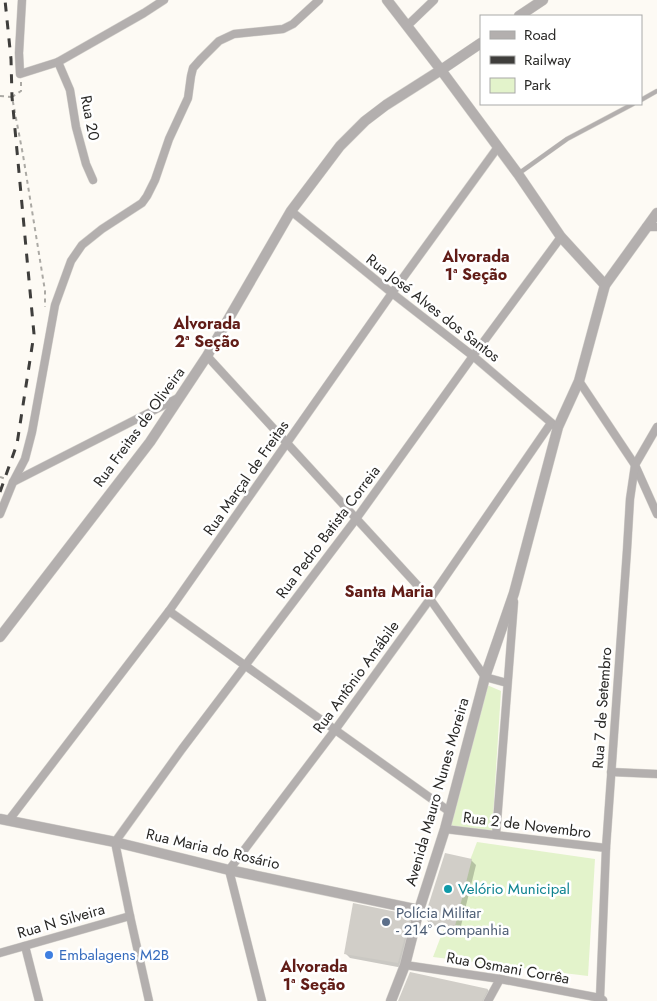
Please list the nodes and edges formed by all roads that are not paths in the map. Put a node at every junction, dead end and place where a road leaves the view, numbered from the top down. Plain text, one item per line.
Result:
1 (22, 0) edge
2 (164, 0) edge
3 (319, 0) edge
4 (387, 0) edge
5 (434, 0) edge
6 (542, 0) edge
7 (520, 15) edge
8 (407, 26) junction
9 (480, 44) edge
10 (58, 62) junction
11 (441, 70) junction
12 (657, 91) edge
13 (642, 99) edge
14 (631, 105) edge
15 (498, 147) junction
16 (518, 174) junction
17 (93, 180) dead end
18 (291, 211) junction
19 (657, 213) edge
20 (652, 227) edge
21 (561, 237) junction
22 (605, 285) junction
23 (392, 293) junction
24 (207, 356) junction
25 (473, 356) junction
26 (579, 381) junction
27 (181, 396) junction
28 (555, 425) junction
29 (657, 427) edge
30 (286, 443) junction
31 (634, 466) junction
32 (13, 482) junction
33 (0, 514) edge
34 (657, 514) edge
35 (356, 519) junction
36 (514, 593) junction
37 (430, 599) junction
38 (169, 611) junction
39 (0, 637) edge
40 (245, 666) junction
41 (485, 677) junction
42 (507, 683) junction
43 (335, 730) junction
44 (611, 772) junction
45 (657, 774) edge
46 (450, 812) junction
47 (4, 820) edge
48 (445, 829) junction
49 (496, 835) junction
50 (115, 842) junction
51 (606, 848) junction
52 (229, 870) junction
53 (419, 910) junction
54 (130, 916) junction
55 (25, 946) junction
56 (0, 953) edge
57 (405, 965) junction
58 (500, 979) junction
59 (602, 999) edge
60 (39, 1001) edge
61 (150, 1001) edge
62 (262, 1001) edge
63 (391, 1001) edge
64 (488, 1001) edge

1 - 10 street
2 - 10 street
3 - 32 street
4 - 8 street
5 - 8 street
6 - 7 street
8 - 11 street
9 - 11 street, Rua Freitas de Oliveira
10 - 17 street, Rua 20
11 - 15 street
11 - 18 street, Rua Freitas de Oliveira
12 - 13 lane
14 - 16 lane
15 - 16 street
15 - 23 street, Rua Marçal de Freitas
16 - 21 street
18 - 23 street, Rua José Alves dos Santos
18 - 24 street, Rua Freitas de Oliveira
19 - 20 street, Avenida Mauro Nunes Moreira
20 - 22 street, Avenida Mauro Nunes Moreira
21 - 22 street
21 - 25 street, Rua Pedro Batista Correia
22 - 26 street, Avenida Mauro Nunes Moreira
23 - 25 street, Rua José Alves dos Santos
23 - 30 street, Rua Marçal de Freitas
24 - 27 street, Rua Freitas de Oliveira
24 - 30 street
25 - 28 street, Rua José Alves dos Santos
25 - 35 street, Rua Pedro Batista Correia
26 - 28 street, Avenida Mauro Nunes Moreira
26 - 31 street
27 - 32 street
27 - 39 street, Rua Freitas de Oliveira
28 - 36 street, Avenida Mauro Nunes Moreira
28 - 37 street, Rua Antônio Amábile
29 - 31 street, Rua 7 de Setembro
30 - 35 street
30 - 38 street, Rua Marçal de Freitas
31 - 34 street
31 - 44 street, Rua 7 de Setembro
32 - 33 street
35 - 37 street
35 - 40 street, Rua Pedro Batista Correia
36 - 41 street, Avenida Mauro Nunes Moreira
36 - 42 street, Avenida Mauro Nunes Moreira
37 - 41 street
37 - 43 street, Rua Antônio Amábile
38 - 40 street
38 - 47 street, Rua Marçal de Freitas
40 - 43 street
40 - 50 street, Rua Pedro Batista Correia
41 - 42 street
41 - 46 street, Avenida Mauro Nunes Moreira
42 - 49 street, Avenida Mauro Nunes Moreira
43 - 46 street
43 - 52 street, Rua Antônio Amábile
44 - 45 street
44 - 51 street, Rua 7 de Setembro
46 - 48 street, Avenida Mauro Nunes Moreira
47 - 50 street, Rua Maria do Rosário
48 - 49 street, Rua 2 de Novembro
48 - 53 street, Avenida Mauro Nunes Moreira
49 - 51 street, Rua 2 de Novembro
50 - 52 street, Rua Maria do Rosário
50 - 54 street
51 - 59 street, Rua 7 de Setembro
52 - 53 street, Rua Maria do Rosário
52 - 62 street
53 - 57 street, Avenida Mauro Nunes Moreira
54 - 55 street, Rua N Silveira
54 - 61 street
55 - 56 street, Rua N Silveira
55 - 60 street
57 - 58 street, Rua Osmani Corrêa
57 - 63 street, Avenida Mauro Nunes Moreira
58 - 59 street, Rua Osmani Corrêa
58 - 64 street

